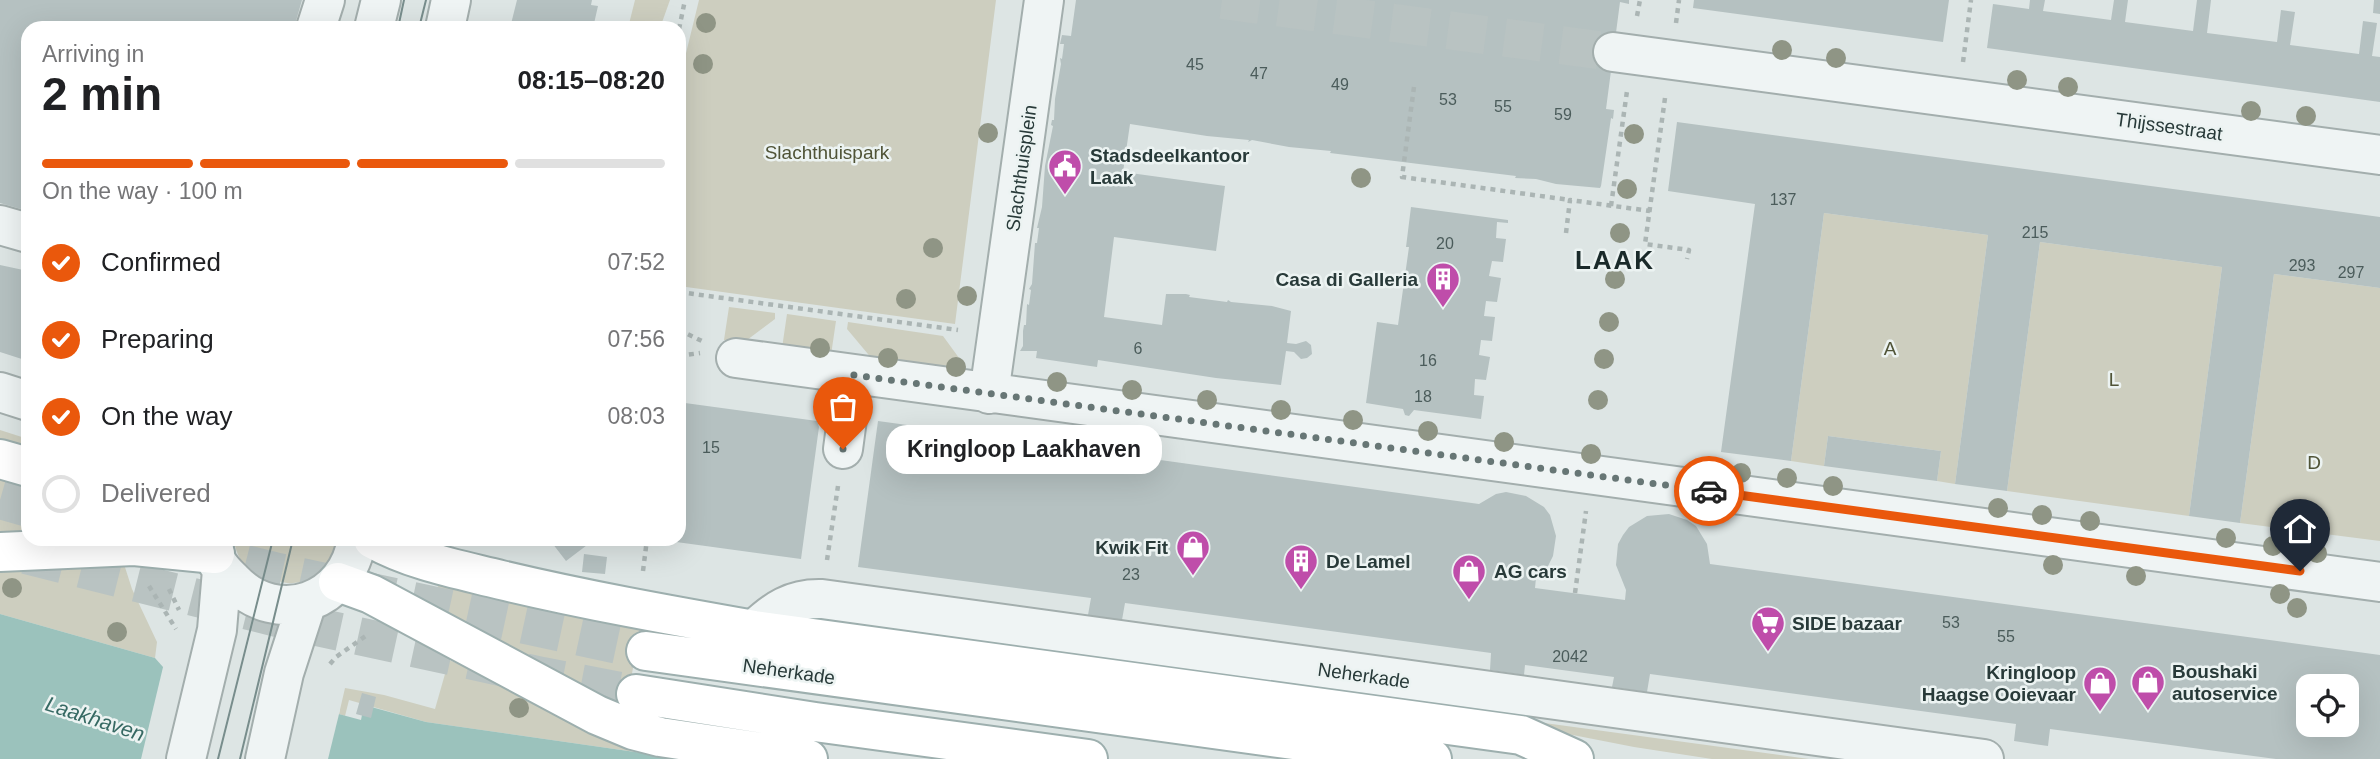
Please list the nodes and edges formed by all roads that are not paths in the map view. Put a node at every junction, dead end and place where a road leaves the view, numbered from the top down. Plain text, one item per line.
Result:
1 (325, 0) edge
2 (381, 0) edge
3 (451, 0) edge
4 (1044, 0) edge
5 (318, 21) edge
6 (376, 21) edge
7 (446, 21) edge
8 (1623, 53) tunnel mouth
9 (2380, 155) edge
10 (0, 225) edge
11 (21, 231) edge
12 (736, 358) dead end
13 (853, 375) junction
14 (0, 392) edge
15 (989, 394) junction
16 (21, 399) edge
17 (843, 449) road end
18 (0, 459) edge
19 (21, 465) edge
20 (355, 546) edge
21 (389, 546) edge
22 (0, 552) edge
23 (216, 554) edge
24 (338, 582) junction
25 (2380, 582) edge
26 (307, 602) junction
27 (754, 630) junction
28 (646, 650) tunnel mouth
29 (636, 694) tunnel mouth
30 (186, 759) edge
31 (265, 759) edge
32 (808, 759) edge
33 (1088, 759) edge
34 (1432, 759) edge
35 (1574, 759) edge
36 (1984, 759) edge

1 - 5 street
2 - 6 street
3 - 7 street
4 - 15 street, Slachthuisplein
8 - 9 street, Thijssestraat
10 - 11 street
12 - 13 street
13 - 15 street
13 - 17 street
14 - 16 street
15 - 25 street
18 - 19 main road
20 - 24 street
21 - 27 main road
22 - 23 main road
23 - 26 street
23 - 30 street
24 - 26 street
24 - 32 main road
26 - 31 street
27 - 35 main road
27 - 36 street, Neherkade
28 - 34 main road, Neherkade
29 - 33 main road

